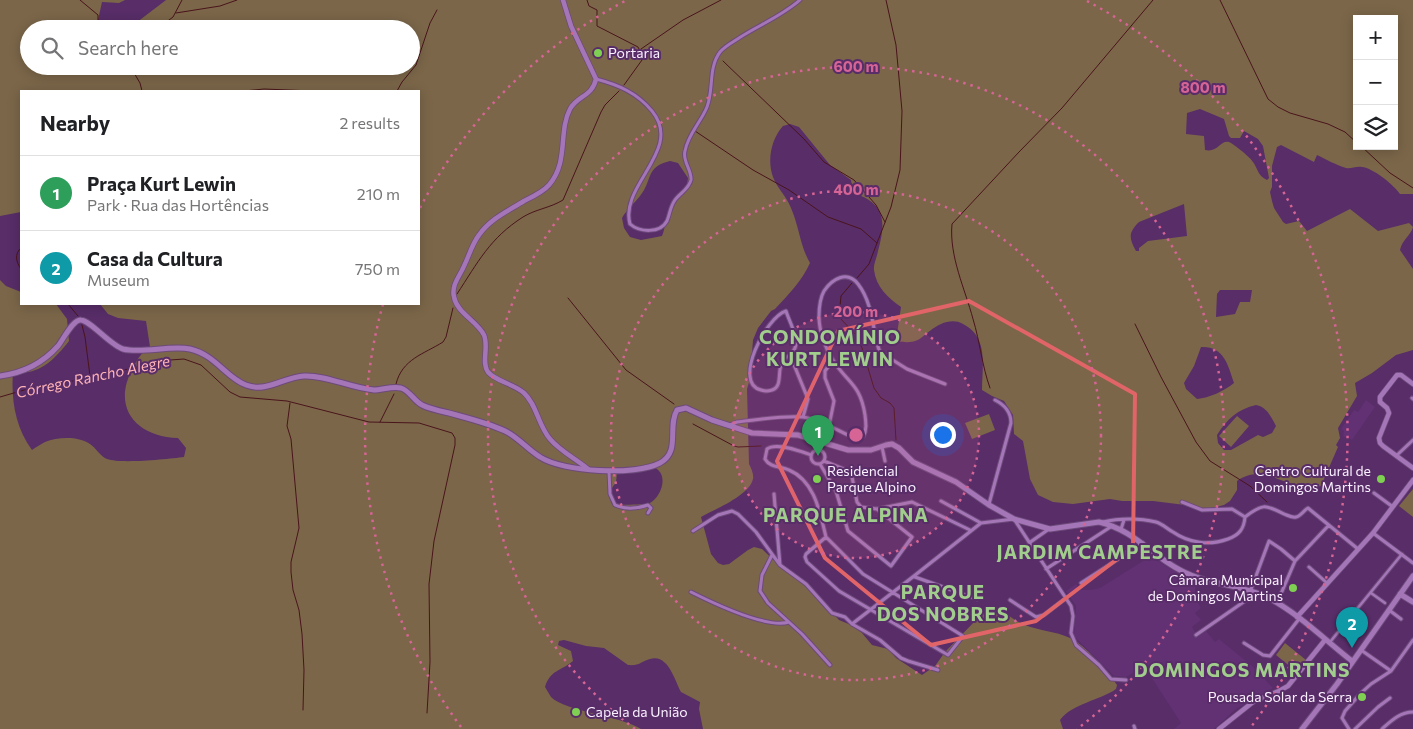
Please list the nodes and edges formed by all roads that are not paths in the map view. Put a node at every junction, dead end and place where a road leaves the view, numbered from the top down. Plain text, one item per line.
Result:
1 (563, 0) edge
2 (800, 0) edge
3 (596, 79) junction
4 (790, 355) junction
5 (833, 360) junction
6 (0, 376) edge
7 (945, 384) dead end
8 (1413, 384) edge
9 (995, 400) dead end
10 (803, 417) junction
11 (727, 426) junction
12 (829, 426) junction
13 (1413, 440) edge
14 (827, 444) junction
15 (882, 446) junction
16 (824, 452) junction
17 (811, 454) junction
18 (1396, 456) junction
19 (824, 461) junction
20 (885, 461) dead end
21 (820, 464) junction
22 (1413, 468) edge
23 (588, 469) junction
24 (609, 472) junction
25 (1413, 480) edge
26 (1374, 493) dead end
27 (774, 494) dead end
28 (941, 501) dead end
29 (1182, 502) dead end
30 (988, 505) junction
31 (893, 506) junction
32 (1393, 507) junction
33 (877, 509) junction
34 (648, 513) dead end
35 (888, 517) junction
36 (1245, 517) junction
37 (1014, 519) junction
38 (1124, 520) junction
39 (1099, 522) junction
40 (981, 523) junction
41 (1329, 524) junction
42 (1112, 526) junction
43 (1050, 529) junction
44 (1120, 529) junction
45 (970, 530) junction
46 (693, 531) dead end
47 (1373, 533) junction
48 (826, 537) junction
49 (1029, 543) junction
50 (1143, 543) junction
51 (1358, 549) junction
52 (1402, 554) junction
53 (772, 555) junction
54 (1295, 561) junction
55 (1413, 563) edge
56 (780, 565) junction
57 (1309, 568) dead end
58 (1046, 569) junction
59 (914, 576) junction
60 (1413, 576) edge
61 (1081, 583) dead end
62 (1327, 584) junction
63 (691, 592) dead end
64 (1370, 592) junction
65 (892, 593) junction
66 (1252, 593) junction
67 (1400, 594) junction
68 (1066, 598) junction
69 (977, 600) dead end
70 (1010, 600) dead end
71 (1413, 602) edge
72 (1277, 603) junction
73 (1385, 603) dead end
74 (872, 609) junction
75 (1388, 610) junction
76 (1298, 618) junction
77 (1401, 618) dead end
78 (789, 622) junction
79 (852, 624) junction
80 (1196, 635) dead end
81 (1413, 640) edge
82 (1327, 642) junction
83 (1244, 643) dead end
84 (1360, 650) junction
85 (1352, 661) junction
86 (830, 665) dead end
87 (938, 670) dead end
88 (1391, 671) junction
89 (1126, 680) dead end
90 (1390, 698) dead end
91 (1413, 712) edge
92 (1219, 729) edge
93 (1302, 729) edge
94 (1349, 729) edge
95 (1355, 729) edge
96 (1382, 729) edge

1 - 3 street
2 - 3 street
3 - 23 street
4 - 4 street
4 - 10 street
5 - 7 street
5 - 12 street
5 - 12 street
6 - 23 main road
8 - 18 street
9 - 30 street
10 - 11 street
10 - 12 street
11 - 14 main road
11 - 24 main road
13 - 18 street
14 - 15 main road
14 - 16 street
15 - 20 street
15 - 30 main road
16 - 17 street
16 - 19 street
17 - 21 street
17 - 48 street
18 - 22 street
19 - 21 street
19 - 33 street
21 - 35 street
23 - 24 main road
24 - 34 street
25 - 32 street
26 - 32 street
27 - 56 street
28 - 40 street
29 - 36 street
30 - 37 main road
31 - 33 street
31 - 35 street
31 - 45 street
32 - 47 street
33 - 35 street
36 - 38 street
36 - 41 street
37 - 40 street
37 - 43 main road
37 - 49 street
38 - 39 street
38 - 44 street
39 - 42 main road
39 - 43 main road
40 - 45 street
41 - 51 street
41 - 54 street
42 - 44 main road
42 - 58 street
43 - 49 street
44 - 50 main road
45 - 59 street
46 - 53 street
47 - 51 street
47 - 52 street
48 - 65 street
48 - 74 street
49 - 58 street
50 - 61 street
50 - 66 main road
51 - 62 street
52 - 55 street
52 - 64 street
53 - 56 street
53 - 78 street
54 - 66 street
54 - 72 street
56 - 79 street
57 - 62 street
58 - 68 street
59 - 65 street
59 - 69 street
60 - 67 main road
62 - 76 street
63 - 78 street
64 - 73 street
64 - 82 street
65 - 74 street
65 - 74 street
66 - 72 main road
66 - 80 street
67 - 71 main road
67 - 75 main road
68 - 70 street
68 - 89 street
72 - 76 main road
74 - 79 street
75 - 77 street
75 - 84 main road
76 - 82 main road
76 - 83 street
78 - 86 street
79 - 87 street
81 - 88 street
82 - 85 main road
82 - 92 street
84 - 85 main road
84 - 88 street
85 - 93 main road
88 - 94 street
90 - 95 street
91 - 96 street

